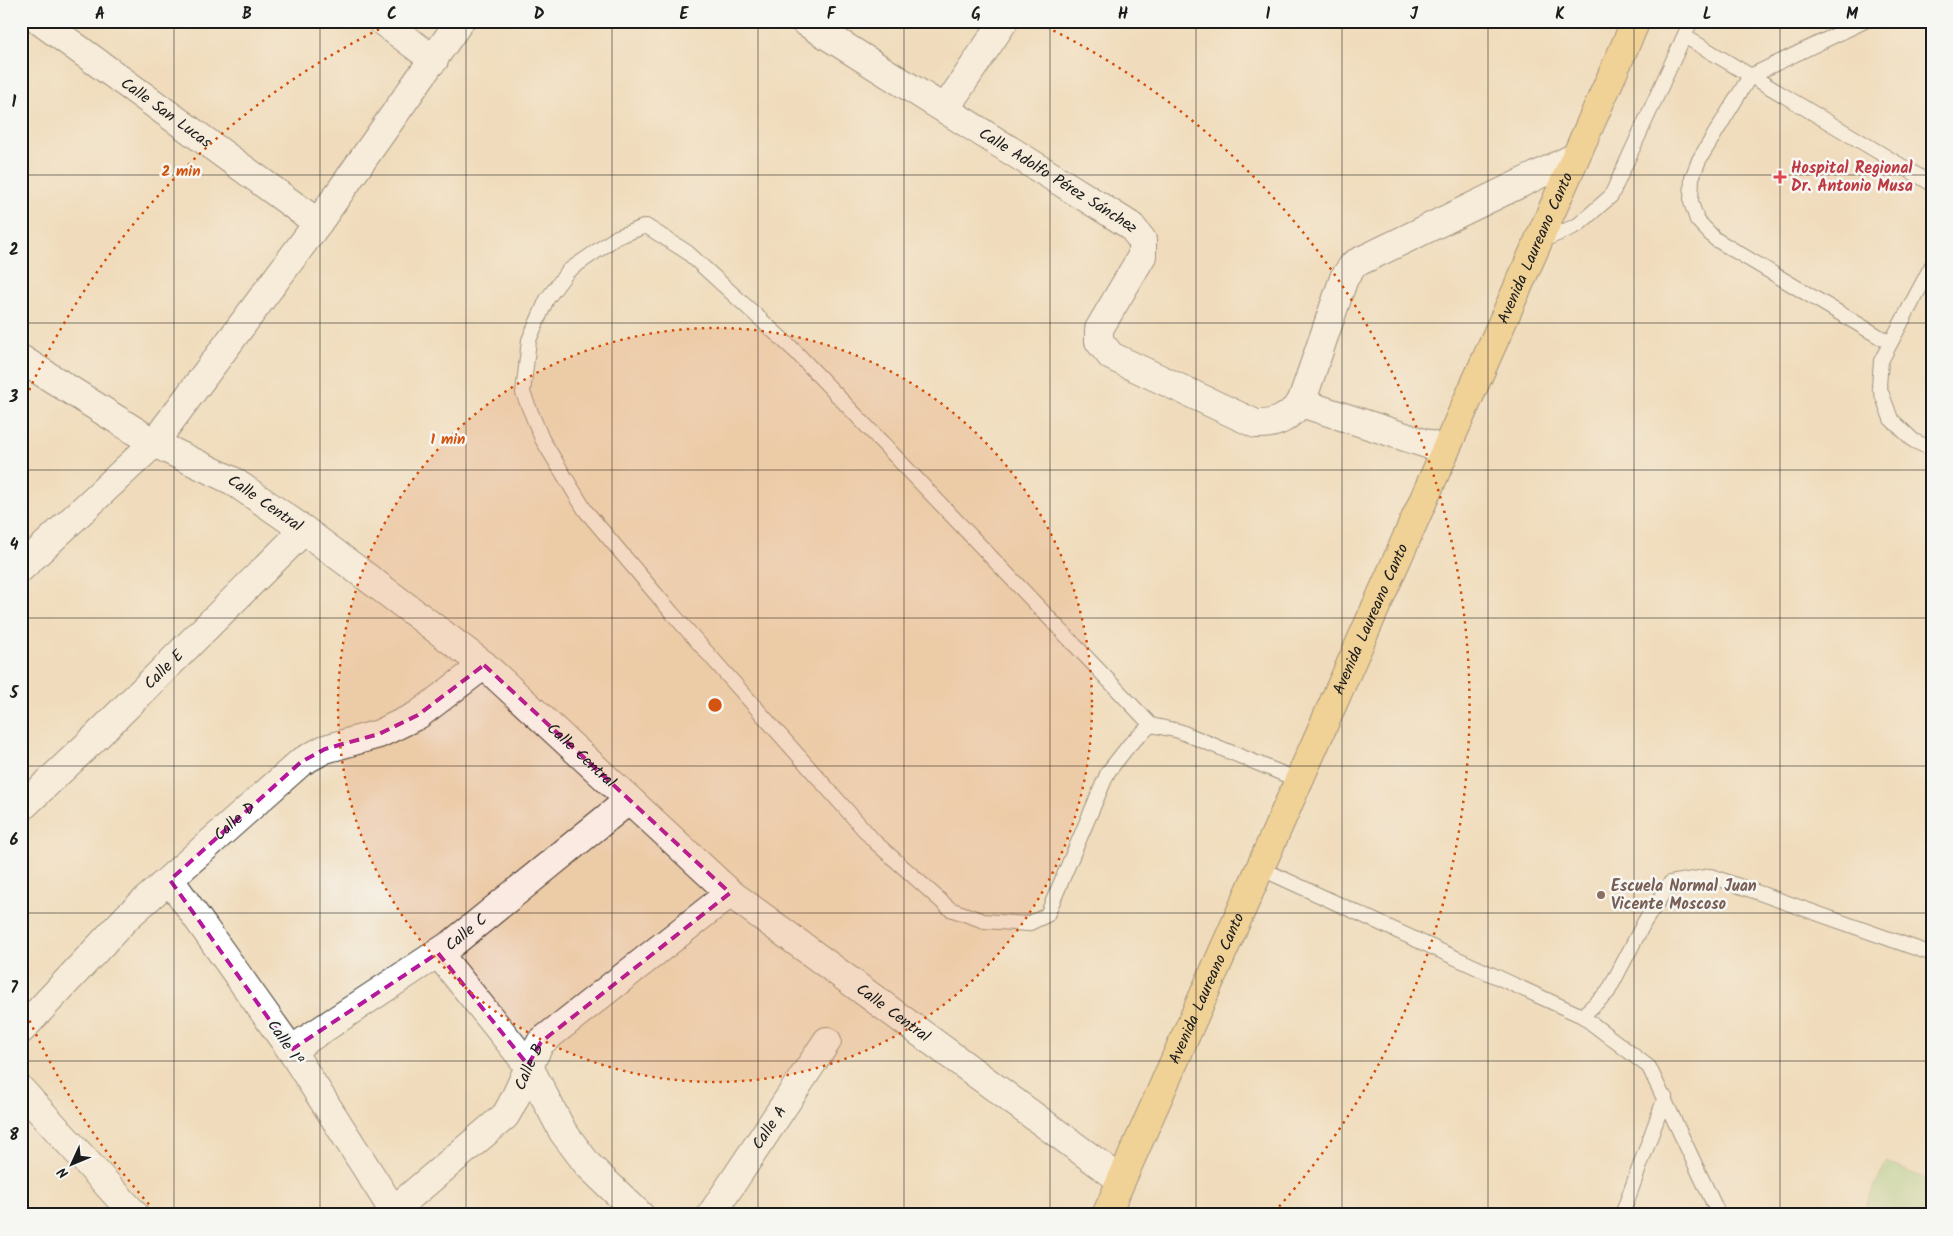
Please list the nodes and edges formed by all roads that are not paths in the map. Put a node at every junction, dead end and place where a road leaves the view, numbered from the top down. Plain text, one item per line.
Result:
1 (40, 21) edge
2 (382, 21) edge
3 (460, 21) edge
4 (804, 21) edge
5 (1004, 21) edge
6 (1636, 21) edge
7 (1691, 21) edge
8 (1865, 21) edge
9 (1684, 36) junction
10 (434, 60) junction
11 (1750, 76) junction
12 (945, 109) junction
13 (1575, 157) junction
14 (1932, 184) edge
15 (318, 222) junction
16 (1538, 242) junction
17 (1932, 265) edge
18 (1890, 343) junction
19 (21, 359) edge
20 (1301, 403) junction
21 (154, 443) junction
22 (1932, 449) edge
23 (1446, 450) junction
24 (304, 530) junction
25 (21, 568) edge
26 (484, 665) junction
27 (1151, 725) junction
28 (1298, 780) junction
29 (629, 800) junction
30 (21, 808) edge
31 (1260, 868) junction
32 (170, 880) junction
33 (730, 893) junction
34 (438, 953) junction
35 (1932, 954) edge
36 (1582, 1016) junction
37 (21, 1030) edge
38 (827, 1041) dead end
39 (292, 1050) junction
40 (528, 1065) junction
41 (21, 1090) edge
42 (1665, 1097) junction
43 (1121, 1180) junction
44 (390, 1213) edge
45 (135, 1215) edge
46 (640, 1215) edge
47 (712, 1215) edge
48 (1106, 1215) edge
49 (1622, 1215) edge
50 (1719, 1215) edge

1 - 15 street, Calle San Lucas
2 - 10 street
3 - 10 street
4 - 12 street, Calle Adolfo Pérez Sánchez
5 - 12 street
6 - 13 main road, Avenida Laureano Canto
7 - 9 lane
8 - 11 lane
9 - 11 lane
9 - 16 lane
10 - 15 street
11 - 14 lane
11 - 18 lane
12 - 20 street, Calle Adolfo Pérez Sánchez
13 - 16 main road, Avenida Laureano Canto
13 - 20 street
15 - 21 street
16 - 23 main road, Avenida Laureano Canto
17 - 18 lane
18 - 22 lane
19 - 21 street, Calle Central
20 - 23 street
21 - 24 street, Calle Central
21 - 25 street
23 - 28 main road, Avenida Laureano Canto
24 - 26 street, Calle Central
24 - 30 street, Calle E
26 - 29 street, Calle Central
26 - 32 street, Calle D
27 - 27 lane
27 - 28 lane
28 - 31 main road, Avenida Laureano Canto
29 - 33 street, Calle Central
29 - 34 street, Calle C
31 - 36 lane
31 - 43 main road, Avenida Laureano Canto
32 - 37 street, Calle D
32 - 39 street, Calle 1ª
33 - 40 street, Calle B
33 - 43 street, Calle Central
34 - 39 street, Calle C
34 - 40 street
35 - 36 lane
36 - 42 lane
38 - 47 street, Calle A
39 - 44 street, Calle 1ª
40 - 44 street, Calle B
40 - 46 street
41 - 45 street
42 - 49 lane
42 - 50 lane
43 - 48 main road, Avenida Laureano Canto

